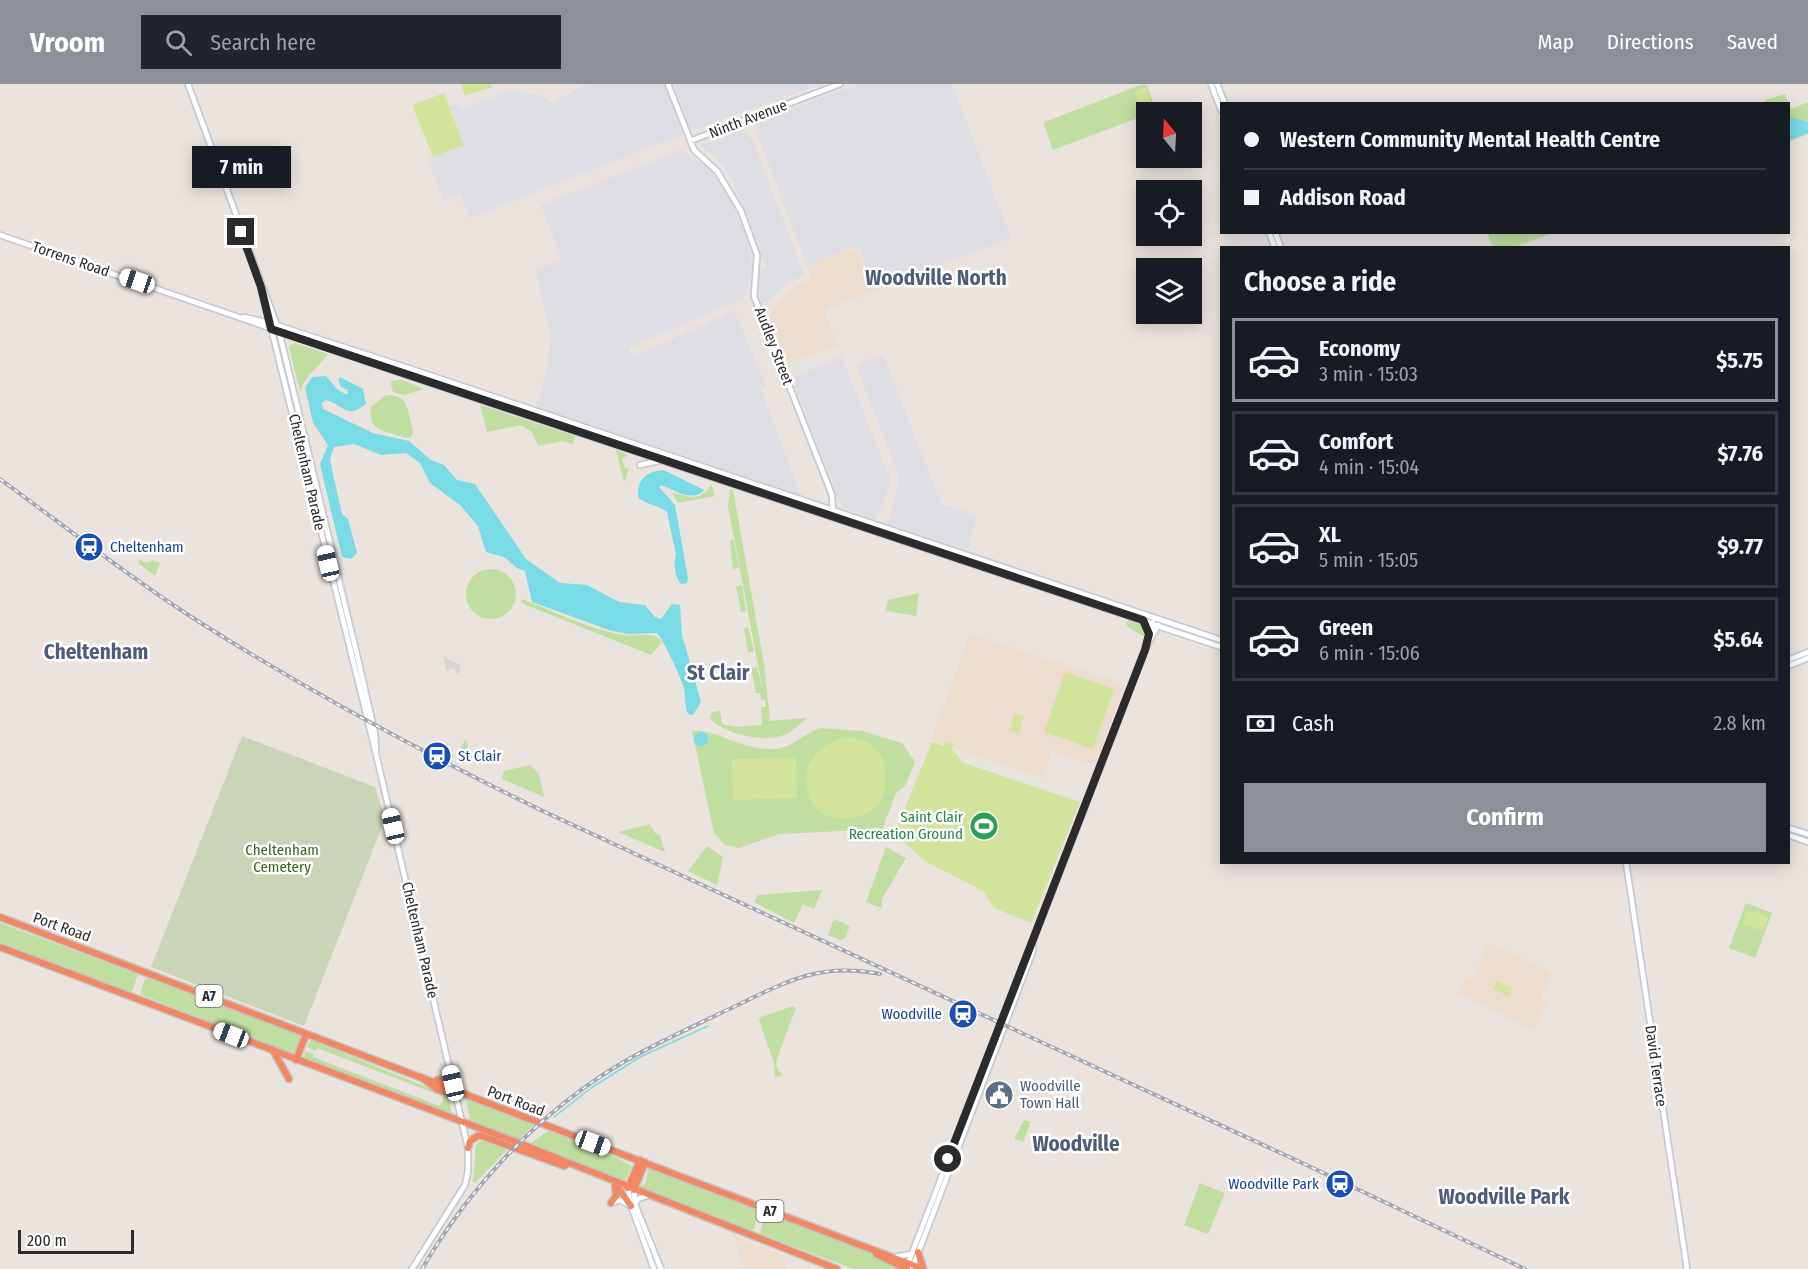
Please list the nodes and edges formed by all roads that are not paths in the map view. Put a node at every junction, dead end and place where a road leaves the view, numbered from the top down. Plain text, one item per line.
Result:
1 (188, 84) edge
2 (668, 84) edge
3 (840, 84) edge
4 (1211, 84) edge
5 (1217, 84) edge
6 (1215, 95) junction
7 (1222, 95) junction
8 (1224, 102) edge
9 (1220, 108) edge
10 (690, 141) junction
11 (0, 235) edge
12 (261, 287) junction
13 (271, 326) junction
14 (278, 328) junction
15 (294, 337) junction
16 (282, 345) junction
17 (378, 359) junction
18 (378, 366) junction
19 (661, 460) junction
20 (640, 465) dead end
21 (800, 503) junction
22 (833, 511) junction
23 (831, 517) junction
24 (914, 537) junction
25 (914, 544) junction
26 (1143, 620) junction
27 (1157, 621) junction
28 (1149, 634) junction
29 (1220, 640) edge
30 (1220, 646) edge
31 (1145, 650) junction
32 (1808, 652) edge
33 (1808, 658) edge
34 (1790, 659) edge
35 (1790, 665) edge
36 (376, 754) junction
37 (1790, 829) edge
38 (1808, 834) edge
39 (1790, 836) edge
40 (1808, 842) edge
41 (1626, 864) edge
42 (0, 917) edge
43 (0, 947) edge
44 (306, 1034) junction
45 (274, 1052) junction
46 (296, 1060) junction
47 (450, 1068) junction
48 (418, 1074) junction
49 (289, 1078) dead end
50 (430, 1079) junction
51 (456, 1093) junction
52 (463, 1122) junction
53 (468, 1148) junction
54 (642, 1161) junction
55 (569, 1163) junction
56 (612, 1180) junction
57 (631, 1189) junction
58 (649, 1195) junction
59 (611, 1203) joint
60 (633, 1205) junction
61 (868, 1248) junction
62 (915, 1253) junction
63 (892, 1258) junction
64 (909, 1267) edge
65 (412, 1269) edge
66 (654, 1269) edge
67 (661, 1269) edge
68 (837, 1269) edge
69 (923, 1269) edge
70 (1687, 1269) edge

1 - 12 main road
2 - 10 main road, Audley Street
3 - 10 main road, Ninth Avenue
4 - 6 main road
5 - 7 main road
6 - 7 main road
6 - 9 main road
7 - 8 main road
10 - 22 main road, Audley Street
11 - 13 main road, Torrens Road
12 - 13 main road, Cheltenham Parade
12 - 14 main road, Cheltenham Parade
13 - 14 main road, Torrens Road
13 - 36 main road, Cheltenham Parade
14 - 15 main road, Torrens Road
14 - 16 main road, Cheltenham Parade
14 - 17 main road, Torrens Road
15 - 16 main road
15 - 18 main road, Torrens Road
16 - 36 main road, Cheltenham Parade
17 - 18 main road
17 - 21 main road, Torrens Road
18 - 19 main road, Torrens Road
19 - 20 main road
19 - 21 main road, Torrens Road
21 - 22 main road, Torrens Road
21 - 23 main road, Torrens Road
22 - 23 main road
22 - 24 main road, Torrens Road
23 - 25 main road, Torrens Road
24 - 25 main road
24 - 27 main road, Torrens Road
25 - 26 main road, Torrens Road
26 - 27 main road, Torrens Road
26 - 28 main road
27 - 28 main road
27 - 29 main road, Torrens Road
27 - 30 main road, Torrens Road
27 - 31 main road
28 - 31 main road
31 - 62 main road
32 - 34 main road
33 - 35 main road
36 - 47 main road, Cheltenham Parade
37 - 38 main road
39 - 40 main road
41 - 70 main road, David Terrace
42 - 44 highway, Port Road / A7
43 - 45 highway, A7
44 - 46 highway
44 - 48 highway, Port Road / A7
45 - 46 highway, A7
45 - 49 highway
46 - 52 highway, A7
47 - 50 highway
47 - 51 main road, Cheltenham Parade
48 - 50 highway, Port Road / A7
48 - 51 highway
50 - 51 highway, Port Road / A7
51 - 52 main road, Cheltenham Parade
51 - 54 highway, Port Road / A7
52 - 53 main road, Cheltenham Parade
52 - 55 highway, A7
53 - 55 highway
53 - 65 main road, Cheltenham Parade
54 - 57 highway
54 - 61 highway, Port Road / A7
55 - 56 highway, A7
56 - 57 highway, A7
56 - 59 highway
56 - 60 highway
57 - 58 highway, A7
57 - 60 main road
58 - 60 main road
58 - 68 highway, A7
59 - 60 main road
60 - 66 main road
60 - 67 main road
61 - 63 highway, Port Road / A7
61 - 64 highway
62 - 63 main road
62 - 64 main road
62 - 69 highway
63 - 64 highway, Port Road / A7
64 - 69 highway, Port Road / A7

